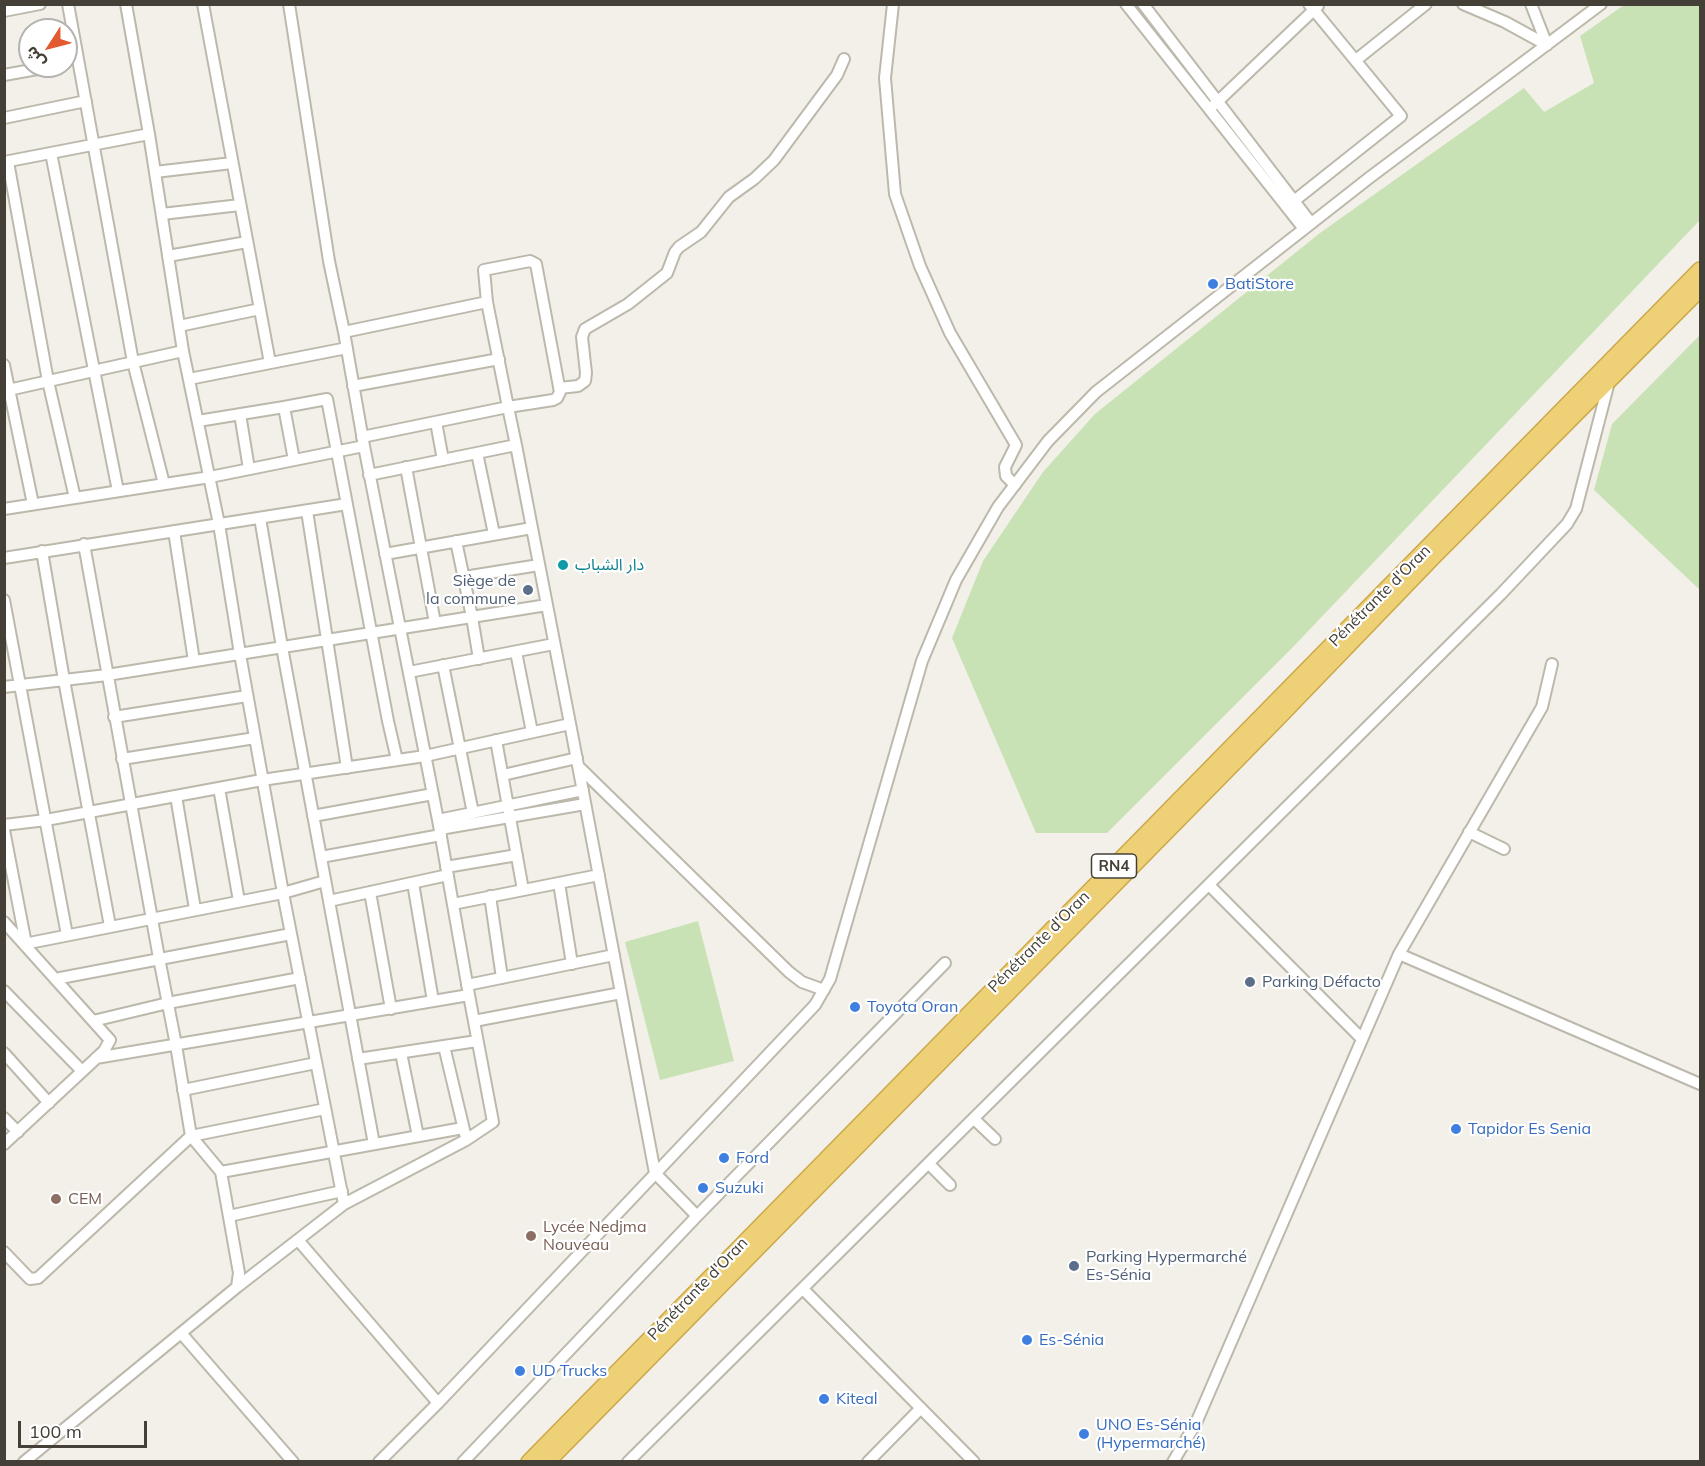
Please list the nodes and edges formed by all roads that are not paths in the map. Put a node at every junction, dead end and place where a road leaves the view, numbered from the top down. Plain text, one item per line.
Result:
1 (40, 4) edge
2 (126, 4) edge
3 (203, 4) edge
4 (289, 4) edge
5 (893, 4) edge
6 (1126, 4) edge
7 (1143, 4) edge
8 (1426, 4) edge
9 (1463, 4) edge
10 (1531, 4) edge
11 (1601, 4) edge
12 (1314, 6) edge
13 (4, 11) edge
14 (1547, 45) junction
15 (844, 59) dead end
16 (1356, 60) junction
17 (78, 62) edge
18 (1218, 100) junction
19 (86, 101) junction
20 (1209, 109) junction
21 (4, 118) edge
22 (150, 134) junction
23 (94, 145) junction
24 (51, 153) junction
25 (6, 162) edge
26 (232, 163) junction
27 (155, 172) junction
28 (1294, 201) junction
29 (240, 205) junction
30 (162, 214) junction
31 (1307, 226) junction
32 (247, 242) junction
33 (168, 256) junction
34 (1701, 270) edge
35 (1701, 289) edge
36 (488, 303) junction
37 (260, 309) junction
38 (179, 326) junction
39 (344, 332) junction
40 (347, 348) junction
41 (183, 351) junction
42 (499, 359) junction
43 (133, 362) junction
44 (270, 363) junction
45 (4, 365) edge
46 (94, 371) junction
47 (189, 379) junction
48 (48, 381) junction
49 (1609, 381) junction
50 (353, 386) junction
51 (559, 388) junction
52 (7, 390) edge
53 (284, 407) junction
54 (508, 407) junction
55 (240, 414) junction
56 (198, 421) junction
57 (436, 422) junction
58 (363, 442) junction
59 (516, 445) junction
60 (337, 452) junction
61 (477, 453) junction
62 (294, 460) junction
63 (443, 460) junction
64 (406, 467) junction
65 (249, 469) junction
66 (369, 475) junction
67 (210, 477) junction
68 (164, 484) junction
69 (1015, 485) junction
70 (117, 491) junction
71 (75, 498) junction
72 (33, 504) junction
73 (347, 504) junction
74 (4, 509) edge
75 (307, 511) junction
76 (260, 518) junction
77 (219, 524) junction
78 (532, 528) junction
79 (174, 531) junction
80 (494, 534) junction
81 (456, 541) junction
82 (84, 544) junction
83 (421, 547) junction
84 (42, 551) junction
85 (385, 554) junction
86 (4, 558) edge
87 (539, 565) junction
88 (464, 577) junction
89 (4, 600) edge
90 (547, 605) junction
91 (472, 617) junction
92 (435, 623) junction
93 (400, 628) junction
94 (372, 633) junction
95 (326, 640) junction
96 (554, 644) junction
97 (282, 647) junction
98 (516, 652) junction
99 (240, 654) junction
100 (479, 659) junction
101 (194, 661) junction
102 (1552, 664) dead end
103 (443, 665) junction
104 (409, 672) junction
105 (107, 675) junction
106 (64, 680) junction
107 (21, 685) junction
108 (4, 687) edge
109 (247, 696) junction
110 (114, 717) junction
111 (570, 724) junction
112 (532, 732) junction
113 (255, 738) junction
114 (496, 740) junction
115 (460, 748) junction
116 (425, 756) junction
117 (122, 759) junction
118 (398, 760) junction
119 (578, 762) junction
120 (347, 768) junction
121 (306, 775) junction
122 (503, 775) junction
123 (262, 780) junction
124 (219, 788) junction
125 (583, 790) junction
126 (433, 794) junction
127 (176, 796) junction
128 (130, 804) junction
129 (585, 804) junction
130 (89, 812) junction
131 (510, 812) junction
132 (473, 813) junction
133 (313, 816) junction
134 (46, 820) junction
135 (4, 825) edge
136 (439, 828) junction
137 (4, 830) edge
138 (1469, 832) junction
139 (1504, 849) dead end
140 (517, 855) junction
141 (321, 857) junction
142 (447, 871) junction
143 (599, 875) junction
144 (325, 881) junction
145 (413, 883) junction
146 (559, 883) junction
147 (1209, 885) junction
148 (524, 890) junction
149 (370, 892) junction
150 (283, 893) junction
151 (490, 896) junction
152 (239, 901) junction
153 (329, 901) junction
154 (453, 904) junction
155 (195, 909) junction
156 (151, 918) junction
157 (4, 922) edge
158 (110, 926) junction
159 (291, 934) junction
160 (67, 935) junction
161 (25, 944) junction
162 (1399, 954) junction
163 (614, 955) junction
164 (159, 958) junction
165 (945, 963) dead end
166 (572, 964) junction
167 (300, 978) junction
168 (502, 978) junction
169 (55, 979) junction
170 (468, 990) junction
171 (824, 990) junction
172 (4, 991) edge
173 (621, 993) junction
174 (433, 1001) junction
175 (168, 1003) junction
176 (391, 1009) junction
177 (350, 1016) junction
178 (93, 1021) junction
179 (474, 1021) junction
180 (308, 1023) junction
181 (1362, 1039) junction
182 (477, 1041) junction
183 (176, 1045) junction
184 (444, 1046) junction
185 (4, 1053) edge
186 (401, 1053) junction
187 (96, 1058) junction
188 (358, 1059) junction
189 (316, 1063) junction
190 (82, 1071) junction
191 (1701, 1084) edge
192 (183, 1090) junction
193 (49, 1103) junction
194 (325, 1109) junction
195 (4, 1118) edge
196 (974, 1119) junction
197 (463, 1128) junction
198 (18, 1132) junction
199 (190, 1136) junction
200 (418, 1136) junction
201 (995, 1139) dead end
202 (466, 1140) junction
203 (4, 1144) edge
204 (374, 1144) junction
205 (334, 1151) junction
206 (929, 1164) junction
207 (221, 1172) junction
208 (655, 1173) junction
209 (950, 1185) dead end
210 (342, 1191) junction
211 (344, 1204) junction
212 (229, 1216) junction
213 (697, 1216) junction
214 (298, 1240) junction
215 (4, 1252) edge
216 (237, 1287) junction
217 (803, 1289) junction
218 (181, 1333) junction
219 (438, 1403) junction
220 (921, 1408) junction
221 (24, 1461) edge
222 (293, 1461) edge
223 (379, 1461) edge
224 (463, 1461) edge
225 (529, 1461) edge
226 (547, 1461) edge
227 (628, 1461) edge
228 (868, 1461) edge
229 (974, 1461) edge
230 (1173, 1461) edge

1 - 13 street
2 - 22 street
3 - 26 street
4 - 39 street
5 - 69 street
6 - 20 street
7 - 18 street
8 - 16 street
9 - 14 street
10 - 14 street
11 - 14 street
12 - 16 street
12 - 18 street
14 - 31 street
15 - 51 street
16 - 28 street
17 - 19 street
18 - 20 street
18 - 28 street
19 - 21 street
19 - 23 street
20 - 31 street
22 - 23 street
22 - 27 street
23 - 24 street
23 - 43 street
24 - 25 street
24 - 46 street
25 - 48 street
26 - 27 street
26 - 29 street
27 - 30 street
28 - 31 street
29 - 30 street
29 - 32 street
30 - 33 street
31 - 69 street
32 - 33 street
32 - 37 street
33 - 38 street
34 - 225 highway, Pénétrante d'Oran / RN4
35 - 49 highway, Pénétrante d'Oran / RN4
36 - 39 street
36 - 42 street
36 - 51 street
37 - 38 street
37 - 44 street
38 - 41 street
39 - 40 street
40 - 44 street
40 - 50 street
41 - 43 street
41 - 47 street
42 - 50 street
42 - 54 street
43 - 46 street
43 - 68 street
44 - 47 street
45 - 52 street
46 - 48 street
46 - 70 street
47 - 56 street
48 - 52 street
48 - 71 street
49 - 147 street
49 - 226 highway, Pénétrante d'Oran / RN4
50 - 58 street
51 - 54 street
52 - 72 street
53 - 55 street
53 - 60 street
53 - 62 street
54 - 57 street
54 - 59 street
55 - 56 street
55 - 65 street
56 - 67 street
57 - 58 street
57 - 63 street
58 - 60 street
58 - 66 street
59 - 61 street
59 - 78 street
60 - 62 street
60 - 73 street
61 - 63 street
61 - 80 street
62 - 65 street
63 - 64 street
64 - 66 street
64 - 83 street
65 - 67 street
66 - 85 street
67 - 68 street
67 - 77 street
68 - 70 street
69 - 171 street
70 - 71 street
71 - 72 street
72 - 74 street
73 - 75 street
73 - 94 street
75 - 76 street
75 - 95 street
76 - 77 street
76 - 97 street
77 - 79 street
77 - 99 street
78 - 80 street
78 - 87 street
79 - 82 street
79 - 101 street
80 - 81 street
81 - 83 street
81 - 88 street
82 - 84 street
82 - 105 street
83 - 85 street
83 - 92 street
84 - 86 street
84 - 106 street
85 - 93 street
87 - 88 street
87 - 90 street
88 - 91 street
89 - 107 street
90 - 91 street
90 - 96 street
91 - 92 street
91 - 100 street
92 - 93 street
93 - 94 street
93 - 104 street
94 - 95 street
94 - 118 street
95 - 97 street
95 - 120 street
96 - 98 street
96 - 111 street
97 - 99 street
97 - 121 street
98 - 100 street
98 - 112 street
99 - 101 street
99 - 109 street
100 - 103 street
101 - 105 street
102 - 138 street
103 - 104 street
103 - 115 street
104 - 116 street
105 - 106 street
105 - 110 street
106 - 107 street
106 - 130 street
107 - 108 street
107 - 134 street
109 - 110 street
109 - 113 street
110 - 117 street
111 - 112 street
111 - 119 street
112 - 114 street
113 - 117 street
113 - 123 street
114 - 115 street
114 - 122 street
115 - 116 street
115 - 132 street
116 - 118 street
116 - 126 street
117 - 128 street
118 - 120 street
119 - 122 street
119 - 125 street
119 - 171 street
120 - 121 street
121 - 123 street
121 - 133 street
122 - 131 street
123 - 124 street
123 - 150 street
124 - 127 street
124 - 152 street
125 - 129 street
125 - 131 street
126 - 133 street
126 - 136 street
127 - 128 street
127 - 155 street
128 - 130 street
128 - 156 street
129 - 131 street
129 - 143 street
130 - 134 street
130 - 158 street
131 - 132 street
131 - 136 street
131 - 140 street
132 - 136 street
133 - 141 street
134 - 135 street
134 - 160 street
136 - 141 street
136 - 142 street
137 - 161 street
138 - 139 street
138 - 162 street
140 - 142 street
140 - 148 street
141 - 144 street
142 - 145 street
142 - 154 street
143 - 146 street
143 - 163 street
144 - 150 street
144 - 153 street
145 - 149 street
145 - 174 street
146 - 148 street
146 - 166 street
147 - 181 street
147 - 196 street
148 - 151 street
149 - 153 street
149 - 176 street
150 - 152 street
150 - 159 street
151 - 154 street
151 - 168 street
152 - 155 street
153 - 177 street
154 - 170 street
155 - 156 street
156 - 158 street
156 - 164 street
157 - 161 street
158 - 160 street
159 - 164 street
159 - 167 street
160 - 161 street
161 - 169 street
162 - 181 street
162 - 191 street
163 - 166 street
163 - 173 street
164 - 169 street
164 - 175 street
165 - 213 street
166 - 168 street
167 - 175 street
167 - 180 street
168 - 170 street
169 - 178 street
170 - 174 street
170 - 179 street
171 - 208 street
172 - 190 street
173 - 179 street
173 - 208 street
174 - 176 street
175 - 178 street
175 - 183 street
176 - 177 street
177 - 180 street
177 - 188 street
178 - 187 street
179 - 182 street
180 - 183 street
180 - 189 street
181 - 230 street
182 - 184 street
182 - 202 street
183 - 187 street
183 - 192 street
184 - 186 street
184 - 197 street
185 - 193 street
186 - 188 street
186 - 200 street
187 - 190 street
188 - 204 street
189 - 192 street
189 - 194 street
190 - 193 street
192 - 199 street
193 - 198 street
194 - 199 street
194 - 205 street
195 - 198 street
196 - 201 street
196 - 206 street
197 - 200 street
197 - 202 street
198 - 203 street
199 - 207 street
199 - 215 street
200 - 204 street
202 - 211 street
204 - 205 street
205 - 207 street
205 - 210 street
206 - 209 street
206 - 217 street
207 - 212 street
208 - 213 street
208 - 219 street
210 - 211 street
210 - 212 street
211 - 214 street
212 - 216 street
213 - 224 street
214 - 216 street
214 - 219 street
216 - 218 street
217 - 220 street
217 - 227 street
218 - 221 street
218 - 222 street
219 - 223 street
220 - 228 street
220 - 229 street

